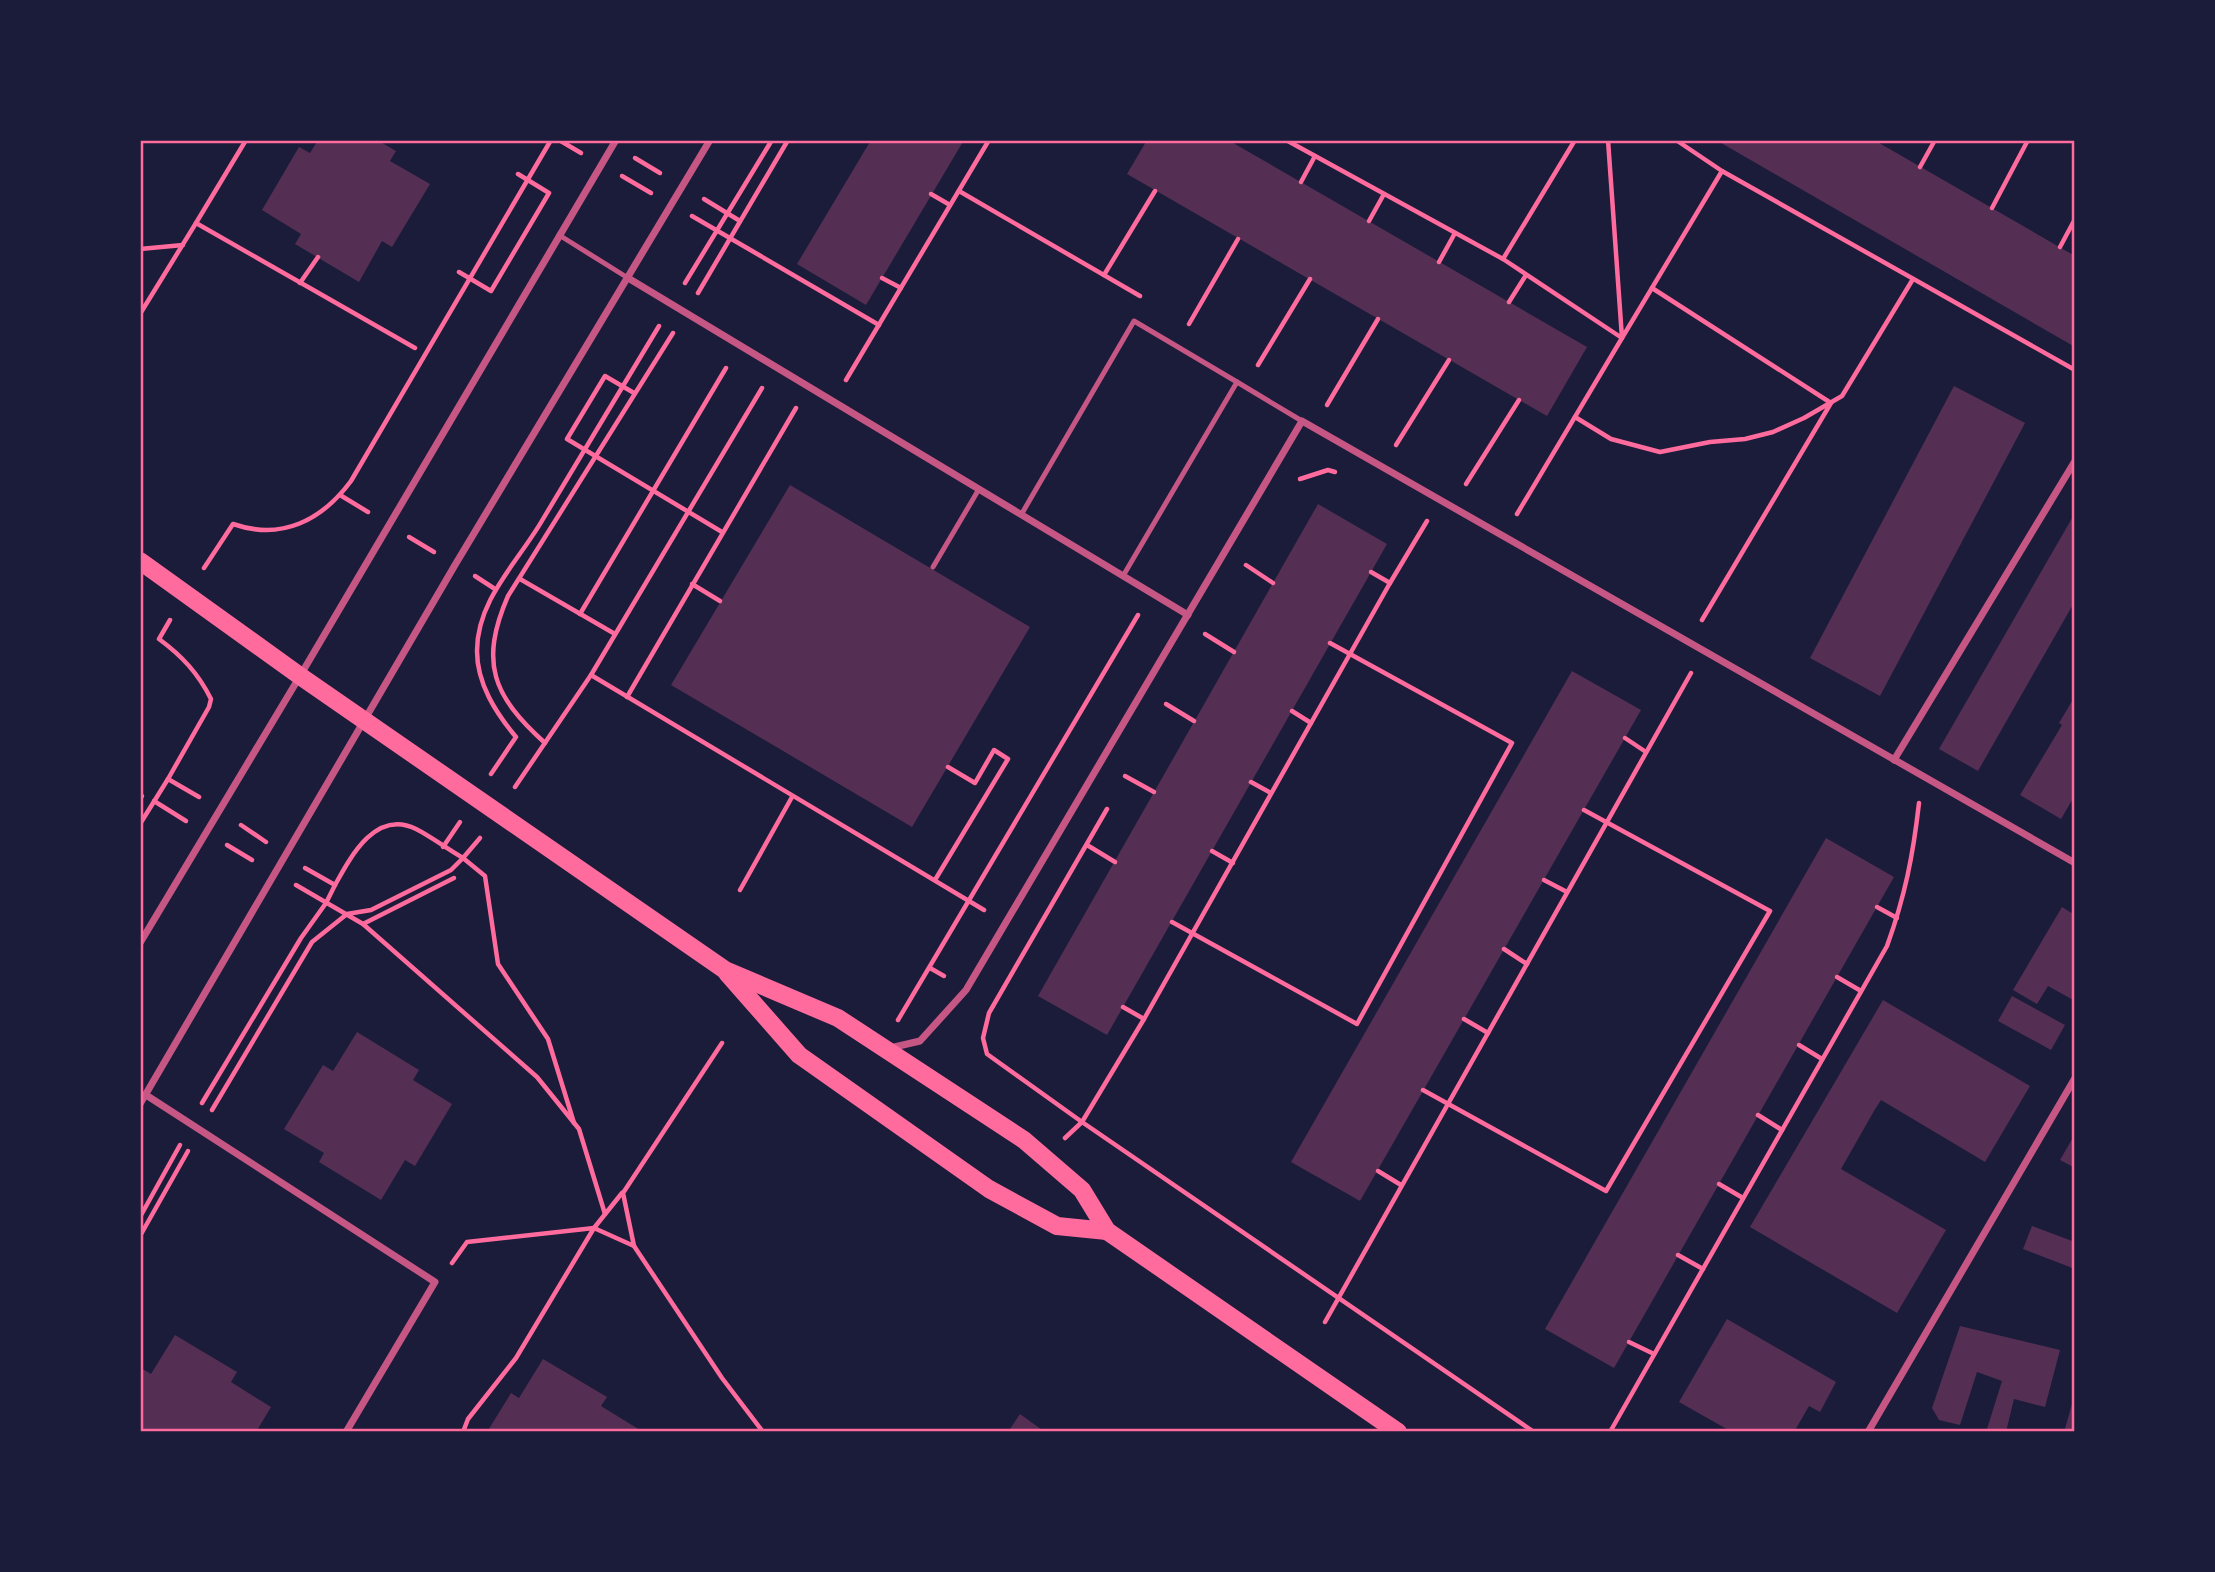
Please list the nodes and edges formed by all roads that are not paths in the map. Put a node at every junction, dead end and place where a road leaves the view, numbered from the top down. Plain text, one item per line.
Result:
1 (616, 140) edge
2 (710, 140) edge
3 (559, 235) junction
4 (628, 278) junction
5 (1237, 382) junction
6 (1302, 421) junction
7 (2075, 461) edge
8 (979, 488) junction
9 (1021, 515) junction
10 (140, 561) edge
11 (933, 567) dead end
12 (1123, 576) junction
13 (1188, 615) junction
14 (300, 676) junction
15 (365, 721) junction
16 (1894, 760) junction
17 (2075, 863) edge
18 (140, 943) edge
19 (725, 970) junction
20 (887, 1049) junction
21 (2075, 1078) edge
22 (146, 1095) junction
23 (140, 1104) edge
24 (1107, 1231) junction
25 (346, 1432) edge
26 (1398, 1432) edge
27 (1868, 1432) edge

1 - 3 street
2 - 4 street
3 - 4 lane
3 - 14 street
4 - 8 street
4 - 15 street
5 - 6 lane
5 - 9 lane
5 - 12 lane
6 - 13 street
6 - 16 street
7 - 16 street
8 - 9 street
8 - 11 lane
9 - 12 street
10 - 14 main road
12 - 13 street
13 - 20 street
14 - 15 main road
14 - 18 street
15 - 19 main road
15 - 22 street
16 - 17 street
19 - 20 main road
19 - 24 main road
20 - 24 main road
21 - 27 street
22 - 23 street
22 - 25 street
24 - 26 main road

